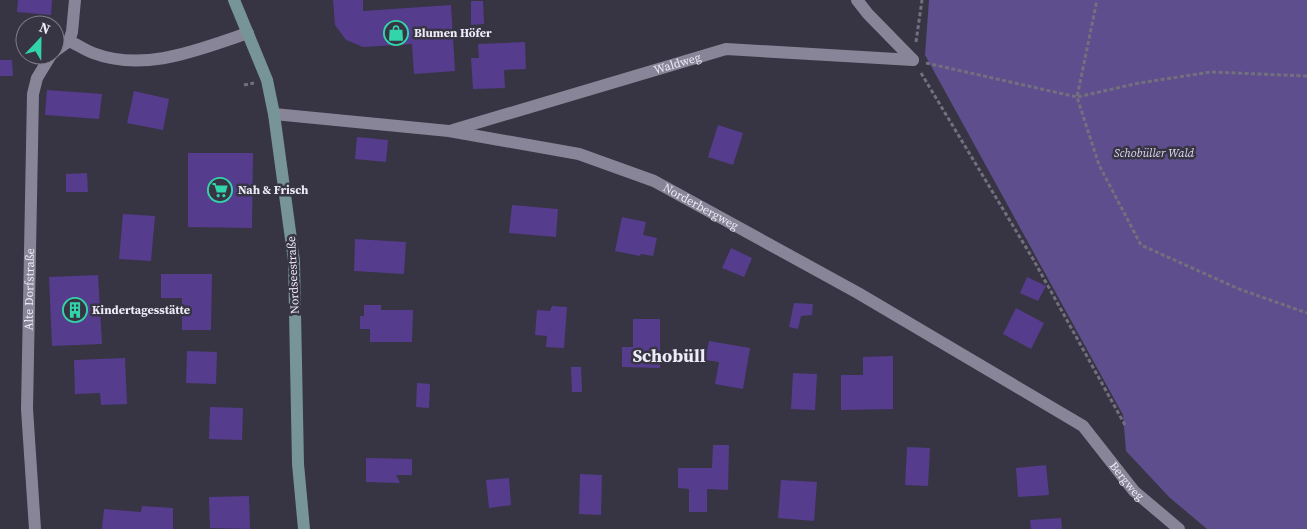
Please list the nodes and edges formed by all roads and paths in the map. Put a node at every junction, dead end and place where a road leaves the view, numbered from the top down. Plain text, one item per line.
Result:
1 (75, 0) edge
2 (234, 0) edge
3 (857, 0) edge
4 (922, 0) edge
5 (1097, 0) edge
6 (248, 33) junction
7 (69, 42) junction
8 (65, 45) edge
9 (913, 60) junction
10 (44, 65) edge
11 (1307, 76) edge
12 (1077, 97) junction
13 (274, 114) junction
14 (449, 131) junction
15 (1307, 313) edge
16 (1125, 425) dead end
17 (1083, 426) joint
18 (35, 529) edge
19 (304, 529) edge
20 (1179, 529) edge

1 - 7 street
2 - 6 main road, Nordseestraße
3 - 9 street
4 - 9 path
5 - 12 path
6 - 7 street
6 - 13 main road, Nordseestraße
7 - 8 street
9 - 12 path
9 - 14 street, Waldweg
9 - 16 path
10 - 18 street, Alte Dorfstraße
11 - 12 path
12 - 15 path
13 - 14 street, Norderbergweg
13 - 19 main road, Nordseestraße
14 - 17 street, Norderbergweg
17 - 20 street, Bergweg

